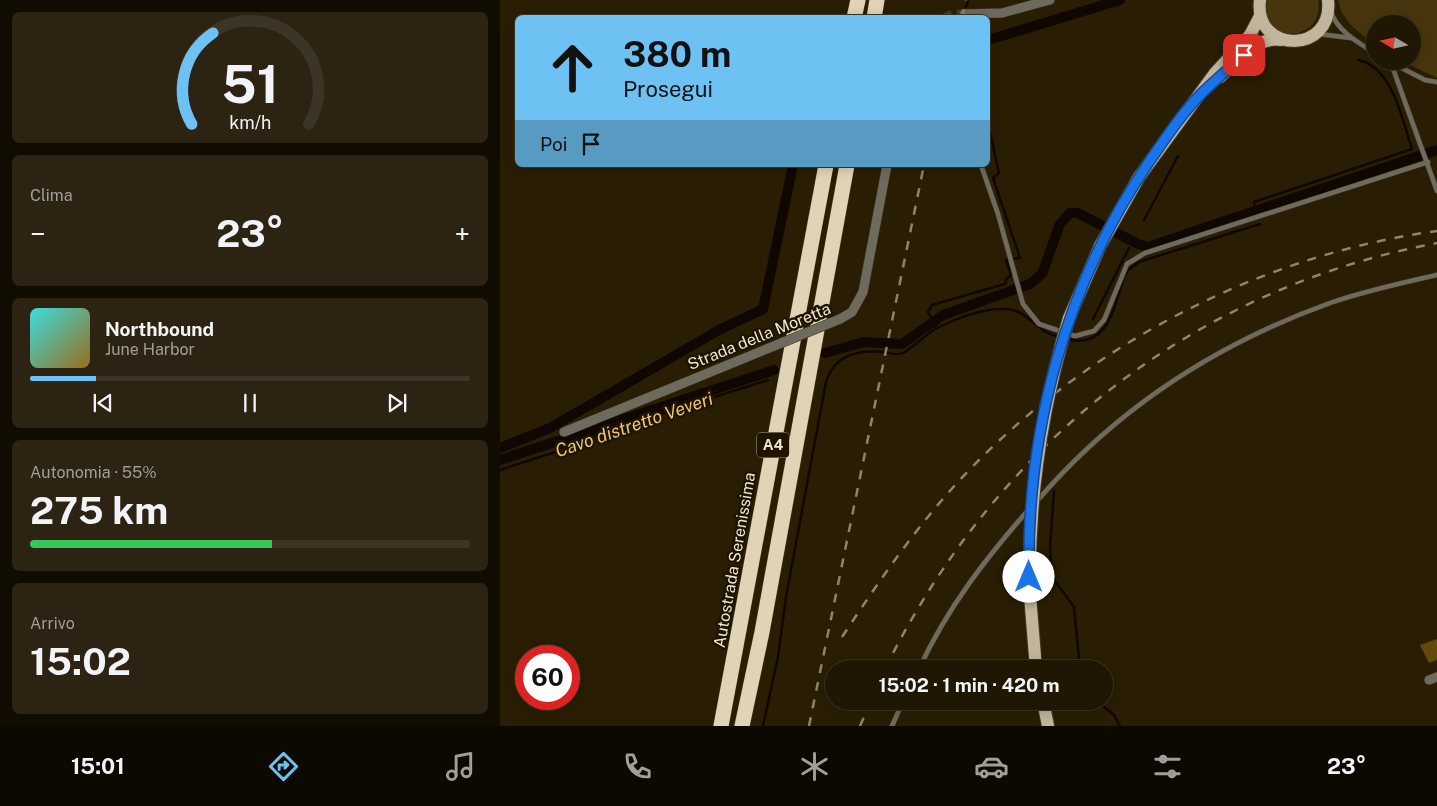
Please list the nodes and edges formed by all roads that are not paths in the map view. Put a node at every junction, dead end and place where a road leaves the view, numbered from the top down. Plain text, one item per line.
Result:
1 (858, 0) edge
2 (877, 0) edge
3 (1050, 0) edge
4 (1260, 0) edge
5 (1329, 0) edge
6 (964, 14) dead end
7 (855, 15) edge
8 (874, 15) edge
9 (1260, 16) junction
10 (1352, 38) junction
11 (1284, 40) junction
12 (1306, 40) junction
13 (1366, 47) edge
14 (1393, 70) edge
15 (1406, 70) edge
16 (1437, 82) edge
17 (1201, 94) junction
18 (1428, 162) junction
19 (826, 167) edge
20 (847, 167) edge
21 (887, 167) edge
22 (982, 167) edge
23 (1437, 191) edge
24 (1437, 275) edge
25 (564, 432) dead end
26 (922, 660) edge
27 (1035, 660) edge
28 (899, 710) edge
29 (1045, 710) edge
30 (721, 726) edge
31 (742, 726) edge
32 (892, 726) edge
33 (1048, 726) edge

1 - 7 highway
2 - 8 highway
3 - 6 street
4 - 9 main road
5 - 10 lane
5 - 12 main road
9 - 11 main road
9 - 17 main road
10 - 12 lane
10 - 13 lane
11 - 12 main road
11 - 17 main road
14 - 18 lane
15 - 16 lane
17 - 27 main road, bridge
18 - 22 lane
18 - 23 lane
19 - 30 highway, Autostrada Serenissima / A4
20 - 31 highway, A4
21 - 25 street, Strada della Moretta, bridge
24 - 26 lane
28 - 32 lane
29 - 33 main road

